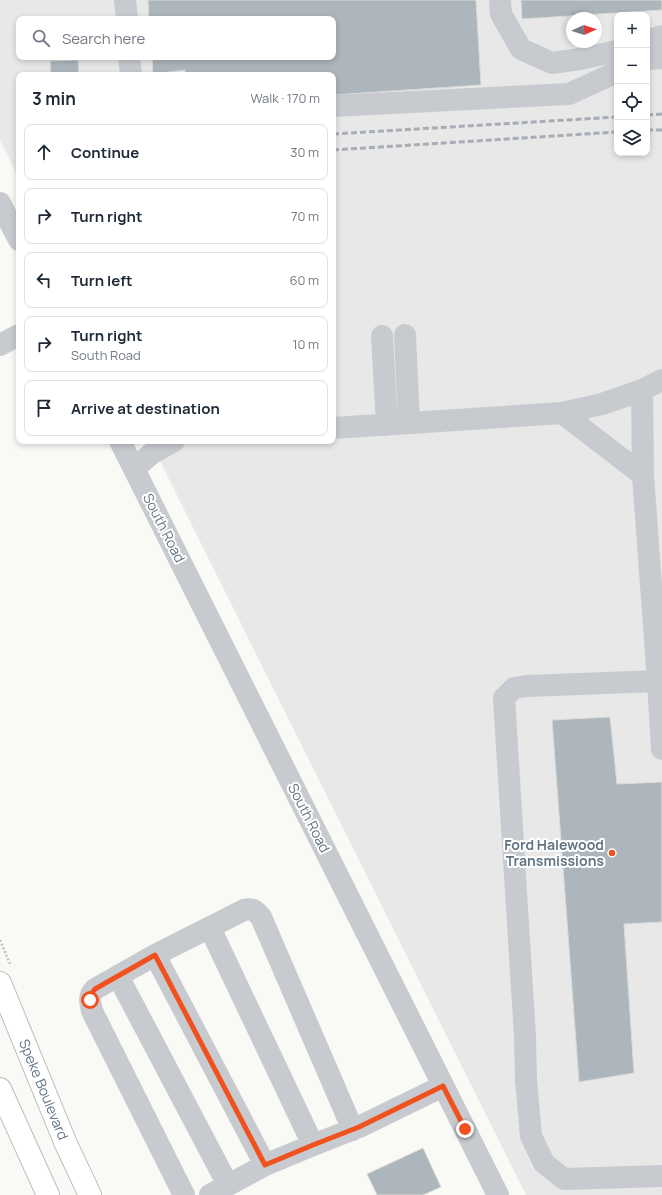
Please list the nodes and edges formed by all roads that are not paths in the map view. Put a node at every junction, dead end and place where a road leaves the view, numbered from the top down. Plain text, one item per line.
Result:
1 (125, 0) edge
2 (500, 0) edge
3 (127, 16) edge
4 (662, 36) edge
5 (650, 40) edge
6 (614, 52) edge
7 (662, 58) edge
8 (650, 59) edge
9 (129, 60) edge
10 (131, 72) edge
11 (614, 73) edge
12 (336, 106) edge
13 (0, 203) edge
14 (16, 234) edge
15 (405, 335) dead end
16 (382, 336) dead end
17 (16, 337) edge
18 (0, 344) edge
19 (662, 380) edge
20 (642, 390) junction
21 (562, 413) junction
22 (410, 423) junction
23 (387, 425) junction
24 (336, 428) edge
25 (122, 444) edge
26 (169, 444) edge
27 (134, 469) junction
28 (643, 475) junction
29 (658, 681) junction
30 (662, 749) edge
31 (210, 928) junction
32 (155, 955) junction
33 (118, 976) junction
34 (0, 983) edge
35 (443, 1086) junction
36 (0, 1089) edge
37 (353, 1130) junction
38 (313, 1145) junction
39 (265, 1165) junction
40 (662, 1176) edge
41 (219, 1190) edge
42 (48, 1195) edge
43 (90, 1195) edge
44 (184, 1195) edge
45 (498, 1195) edge

1 - 3 street
2 - 6 street
4 - 5 street
7 - 8 street
9 - 10 street
11 - 12 street
13 - 14 street
15 - 22 street
16 - 23 street
17 - 18 street
19 - 20 street
20 - 21 street
20 - 28 street
21 - 22 street
21 - 28 street
22 - 23 street
23 - 24 street
25 - 27 street, South Road
26 - 27 street
27 - 35 street, South Road
28 - 29 street
29 - 30 street
29 - 40 street
31 - 32 street
31 - 37 street
31 - 38 street
32 - 33 street
32 - 39 street
33 - 41 street
33 - 44 street
34 - 43 highway, Speke Boulevard
35 - 37 street
35 - 45 street, South Road
36 - 42 highway
37 - 38 street
38 - 39 street
39 - 41 street

